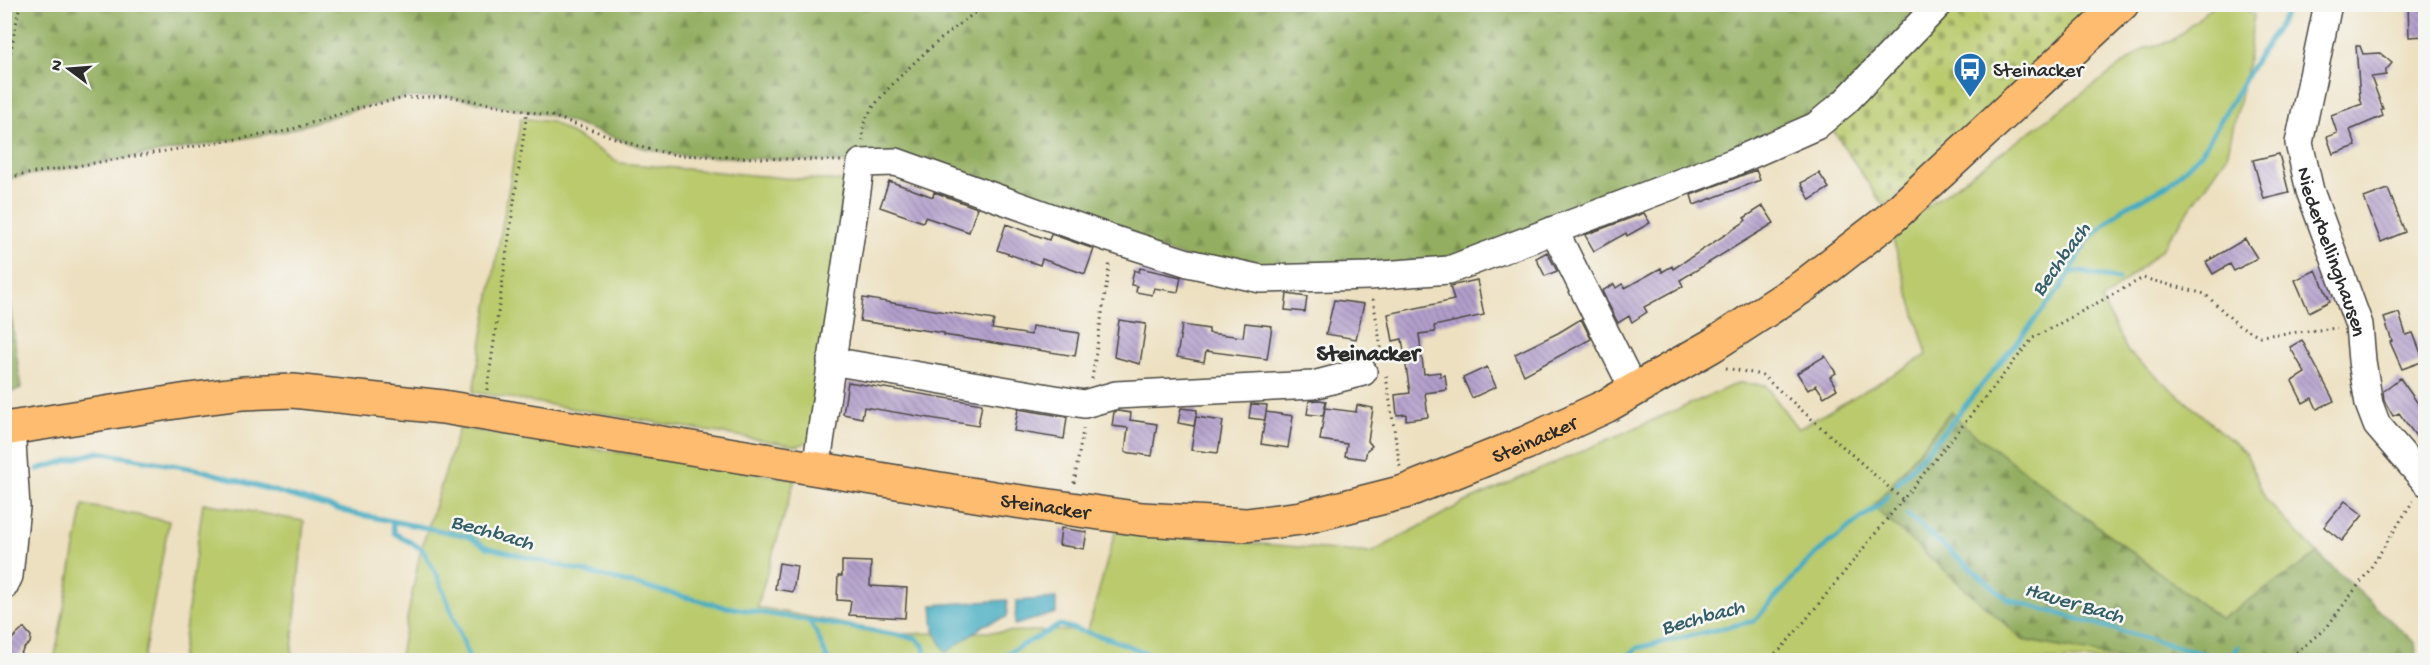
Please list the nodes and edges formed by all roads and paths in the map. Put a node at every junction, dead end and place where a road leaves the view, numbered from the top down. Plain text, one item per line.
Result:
1 (20, 4) edge
2 (989, 4) edge
3 (1939, 4) edge
4 (2122, 4) edge
5 (2328, 4) edge
6 (4, 69) edge
7 (527, 112) junction
8 (861, 163) junction
9 (4, 178) edge
10 (1554, 230) junction
11 (1114, 240) junction
12 (1369, 276) junction
13 (2359, 324) junction
14 (831, 361) junction
15 (1720, 368) dead end
16 (1363, 372) dead end
17 (1634, 390) junction
18 (1088, 403) junction
19 (484, 414) junction
20 (8, 428) edge
21 (816, 469) junction
22 (2425, 482) edge
23 (1404, 492) junction
24 (1903, 500) junction
25 (1070, 508) junction
26 (4, 586) edge
27 (1765, 660) edge
28 (2287, 660) edge

1 - 6 path
2 - 8 path
3 - 10 street
4 - 17 main road, Steinacker
5 - 13 street, Niederbellinghausen
7 - 8 path
7 - 9 path
7 - 19 path
8 - 11 street
8 - 14 street
10 - 12 street
10 - 17 street
11 - 12 street
11 - 18 path
12 - 23 path
13 - 22 street, Niederbellinghausen
13 - 24 path
14 - 18 street
14 - 21 street
15 - 24 path
16 - 18 street
17 - 23 main road, Steinacker
18 - 25 path
19 - 20 main road, Steinacker
19 - 21 main road, Steinacker
20 - 26 street
21 - 25 main road, Steinacker
22 - 28 path
23 - 25 main road, Steinacker
24 - 27 path

